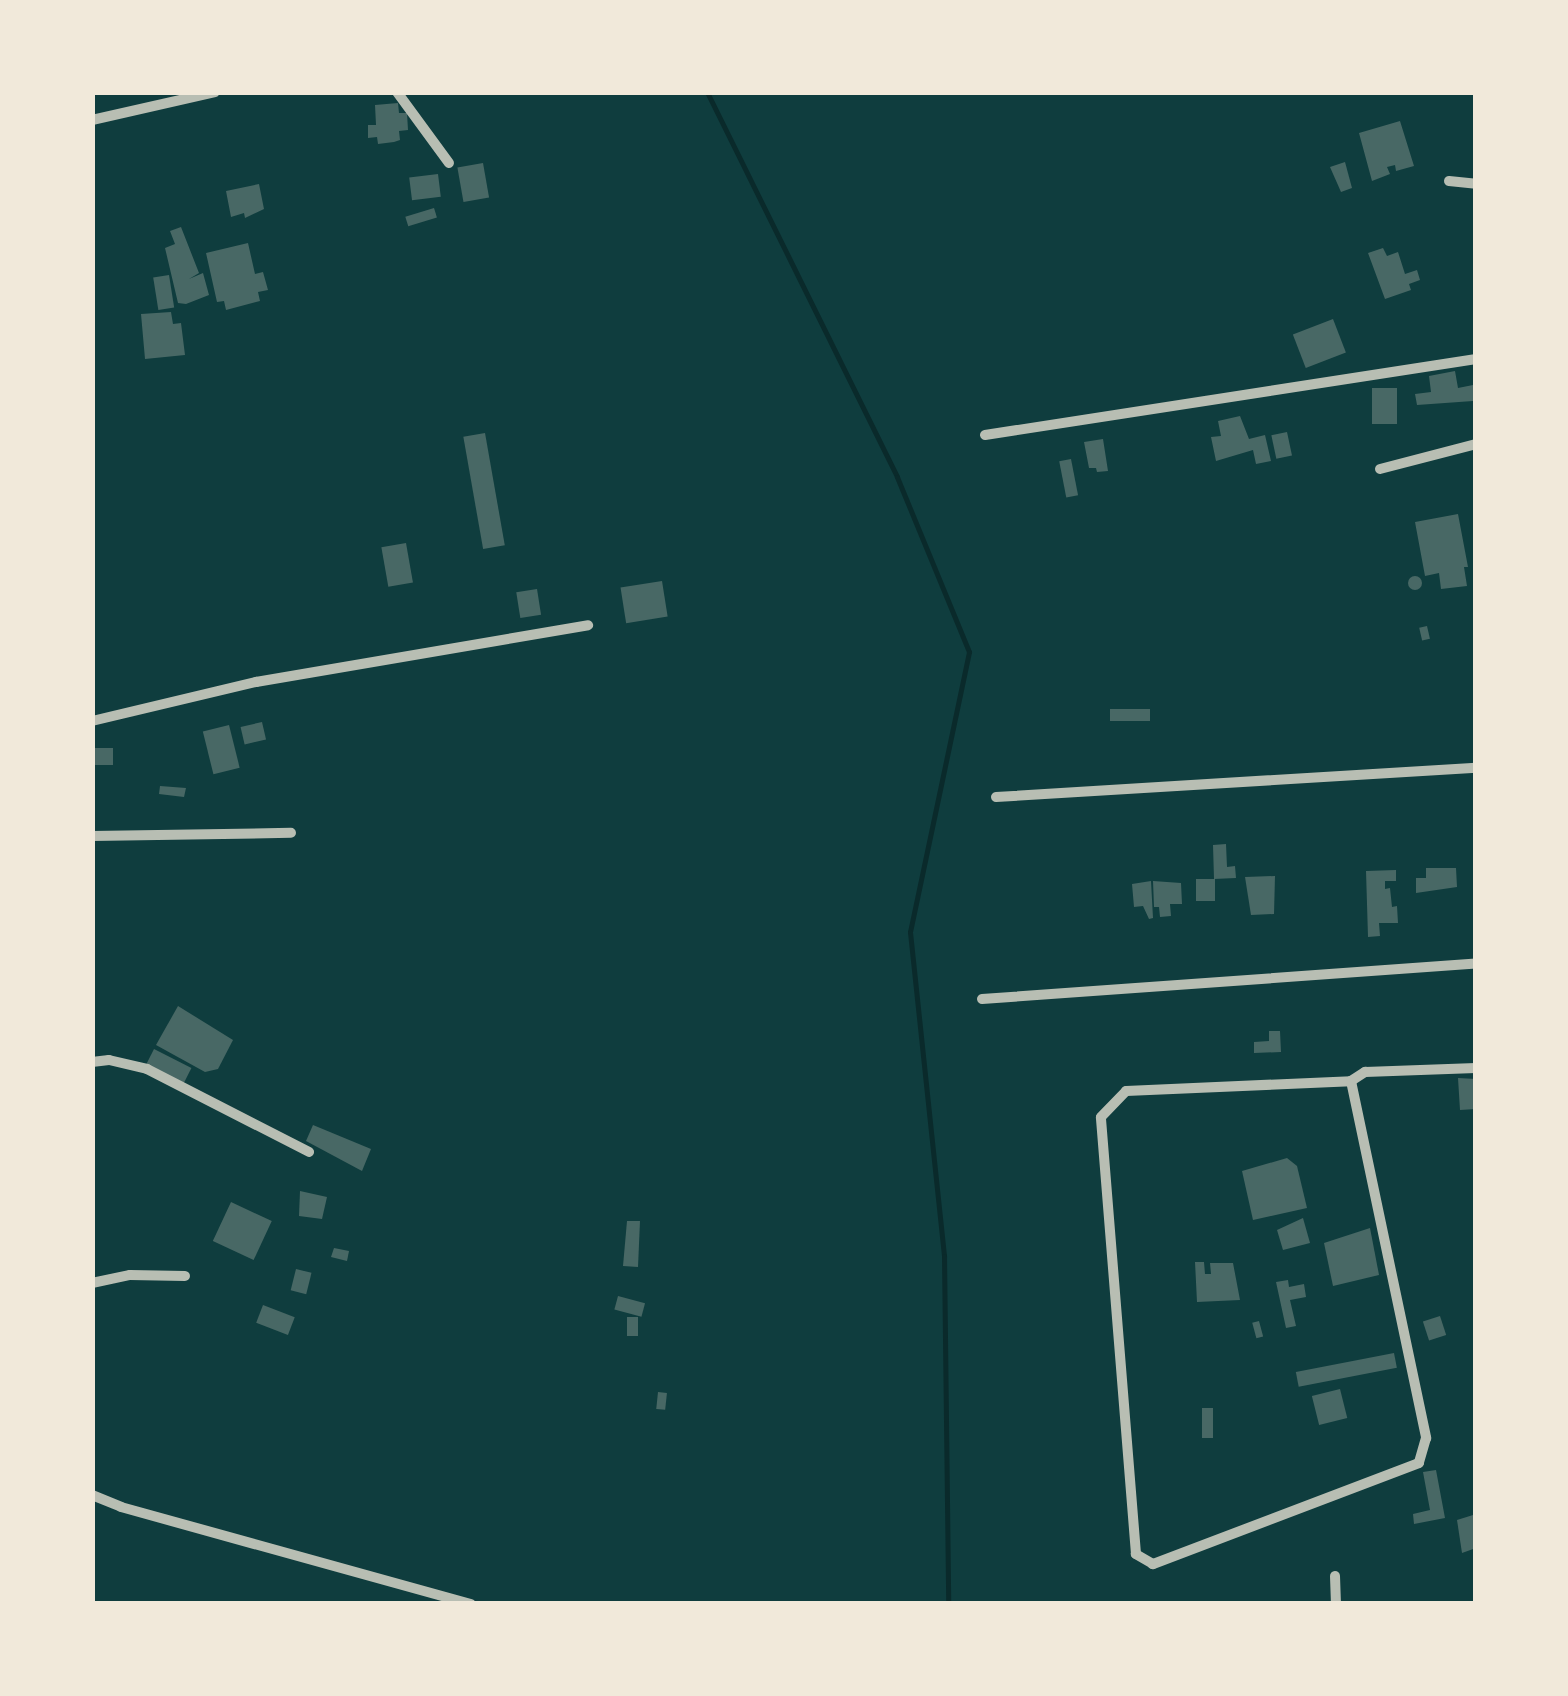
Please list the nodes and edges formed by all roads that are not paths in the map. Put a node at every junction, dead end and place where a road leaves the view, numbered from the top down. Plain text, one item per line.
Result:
1 (215, 92) edge
2 (397, 92) edge
3 (92, 120) edge
4 (449, 163) dead end
5 (1449, 181) dead end
6 (1476, 184) edge
7 (1476, 359) edge
8 (984, 435) dead end
9 (1476, 444) edge
10 (1380, 469) dead end
11 (588, 625) dead end
12 (92, 721) edge
13 (1476, 768) edge
14 (996, 798) dead end
15 (291, 834) dead end
16 (92, 836) edge
17 (1476, 964) edge
18 (982, 999) dead end
19 (92, 1062) edge
20 (1476, 1068) edge
21 (1351, 1081) junction
22 (309, 1152) dead end
23 (185, 1276) dead end
24 (92, 1284) edge
25 (92, 1494) edge
26 (1335, 1576) dead end
27 (471, 1604) edge
28 (1336, 1604) edge

1 - 3 street
2 - 4 street
5 - 6 street
7 - 8 street
9 - 10 street
11 - 12 street
13 - 14 street
15 - 16 street
17 - 18 street
19 - 22 street
20 - 21 street
21 - 21 street
23 - 24 street
25 - 27 street
26 - 28 street

